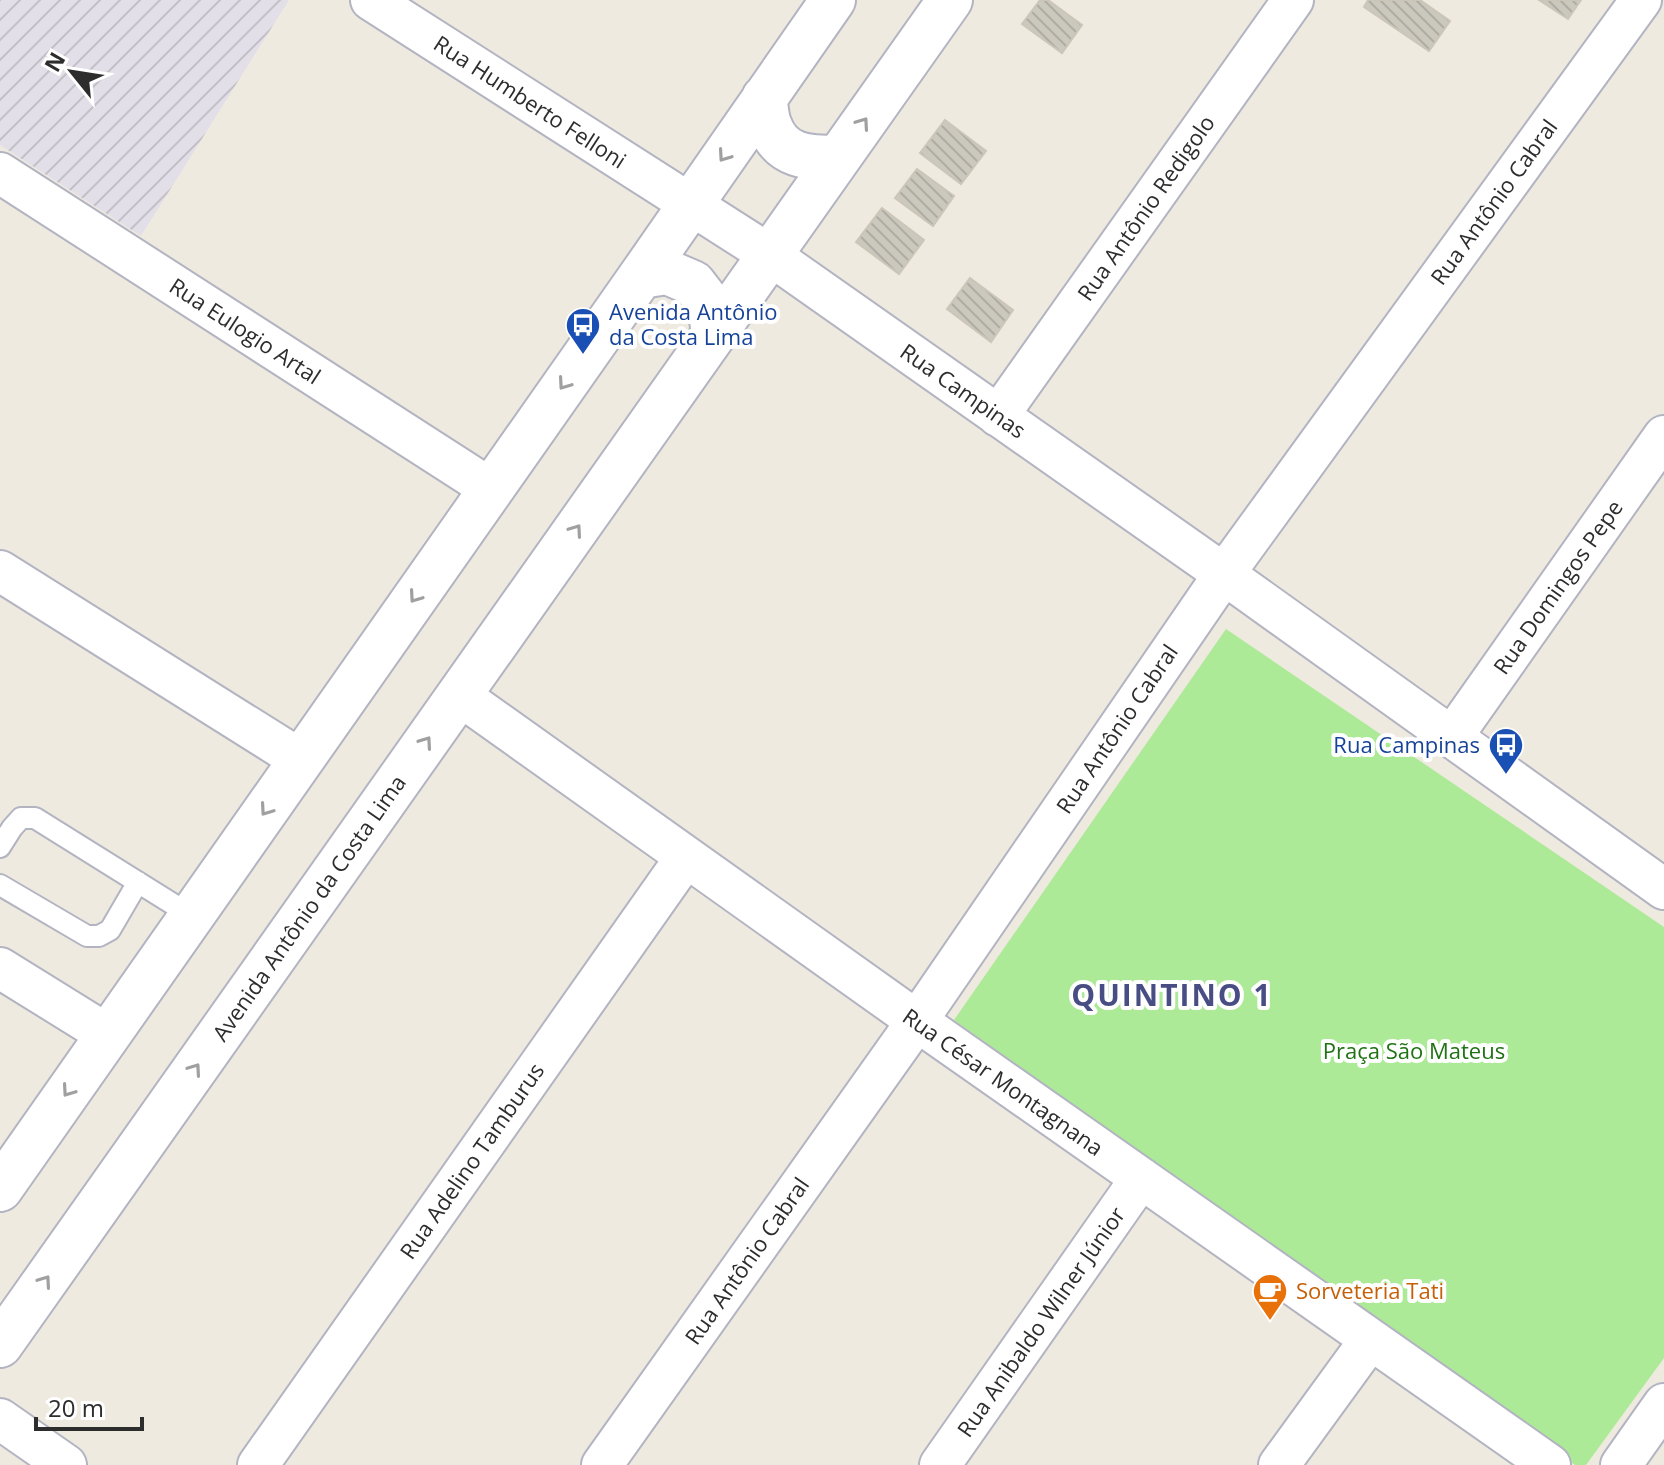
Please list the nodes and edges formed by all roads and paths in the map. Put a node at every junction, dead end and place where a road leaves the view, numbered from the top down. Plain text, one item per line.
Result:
1 (371, 0) edge
2 (833, 0) edge
3 (950, 0) edge
4 (1293, 0) edge
5 (1641, 0) edge
6 (764, 98) junction
7 (838, 158) junction
8 (0, 173) edge
9 (689, 205) junction
10 (770, 255) junction
11 (641, 276) junction
12 (714, 334) junction
13 (998, 416) junction
14 (1664, 436) edge
15 (491, 489) junction
16 (0, 571) edge
17 (1224, 574) junction
18 (459, 695) junction
19 (1452, 737) junction
20 (301, 760) junction
21 (0, 847) edge
22 (686, 857) junction
23 (138, 882) junction
24 (0, 885) edge
25 (1664, 889) edge
26 (192, 916) junction
27 (0, 968) edge
28 (917, 1021) junction
29 (108, 1035) junction
30 (1141, 1178) junction
31 (0, 1189) edge
32 (1370, 1340) junction
33 (0, 1345) edge
34 (1664, 1404) edge
35 (0, 1419) edge
36 (66, 1465) edge
37 (258, 1465) edge
38 (602, 1465) edge
39 (940, 1465) edge
40 (1279, 1465) edge
41 (1550, 1465) edge
42 (1621, 1465) edge

1 - 9 street, Rua Humberto Felloni
2 - 6 street
7 -> 3 street, Avenida Antônio da Costa Lima
4 - 13 street, Rua Antônio Redigolo
5 - 17 street, Rua Antônio Cabral
6 - 7 street
6 -> 9 street
7 - 10 street, Avenida Antônio da Costa Lima
8 - 15 street, Rua Eulogio Artal
9 - 10 street, Rua Campinas
9 - 11 street
10 - 12 street, Avenida Antônio da Costa Lima
10 - 13 street, Rua Campinas
11 - 12 street
11 -> 15 street
18 -> 12 street, Avenida Antônio da Costa Lima
13 - 17 street, Rua Campinas
14 - 19 street, Rua Domingos Pepe
15 -> 20 street
16 - 20 street
17 - 19 street, Rua Campinas
17 - 28 street, Rua Antônio Cabral
18 - 22 street, Rua César Montagnana
33 -> 18 street, Avenida Antônio da Costa Lima
19 - 25 street, Rua Campinas
20 -> 26 street
21 - 23 lane
22 - 28 street, Rua César Montagnana
22 - 37 street, Rua Adelino Tamburus
23 - 24 lane
23 - 26 lane
26 - 29 street
27 - 29 street
28 - 30 street, Rua César Montagnana
28 - 38 street, Rua Antônio Cabral
29 -> 31 street
30 - 32 street, Rua César Montagnana
30 - 39 street, Rua Anibaldo Wilner Júnior
32 - 40 street
32 - 41 street, Rua César Montagnana
34 - 42 street
35 - 36 street

